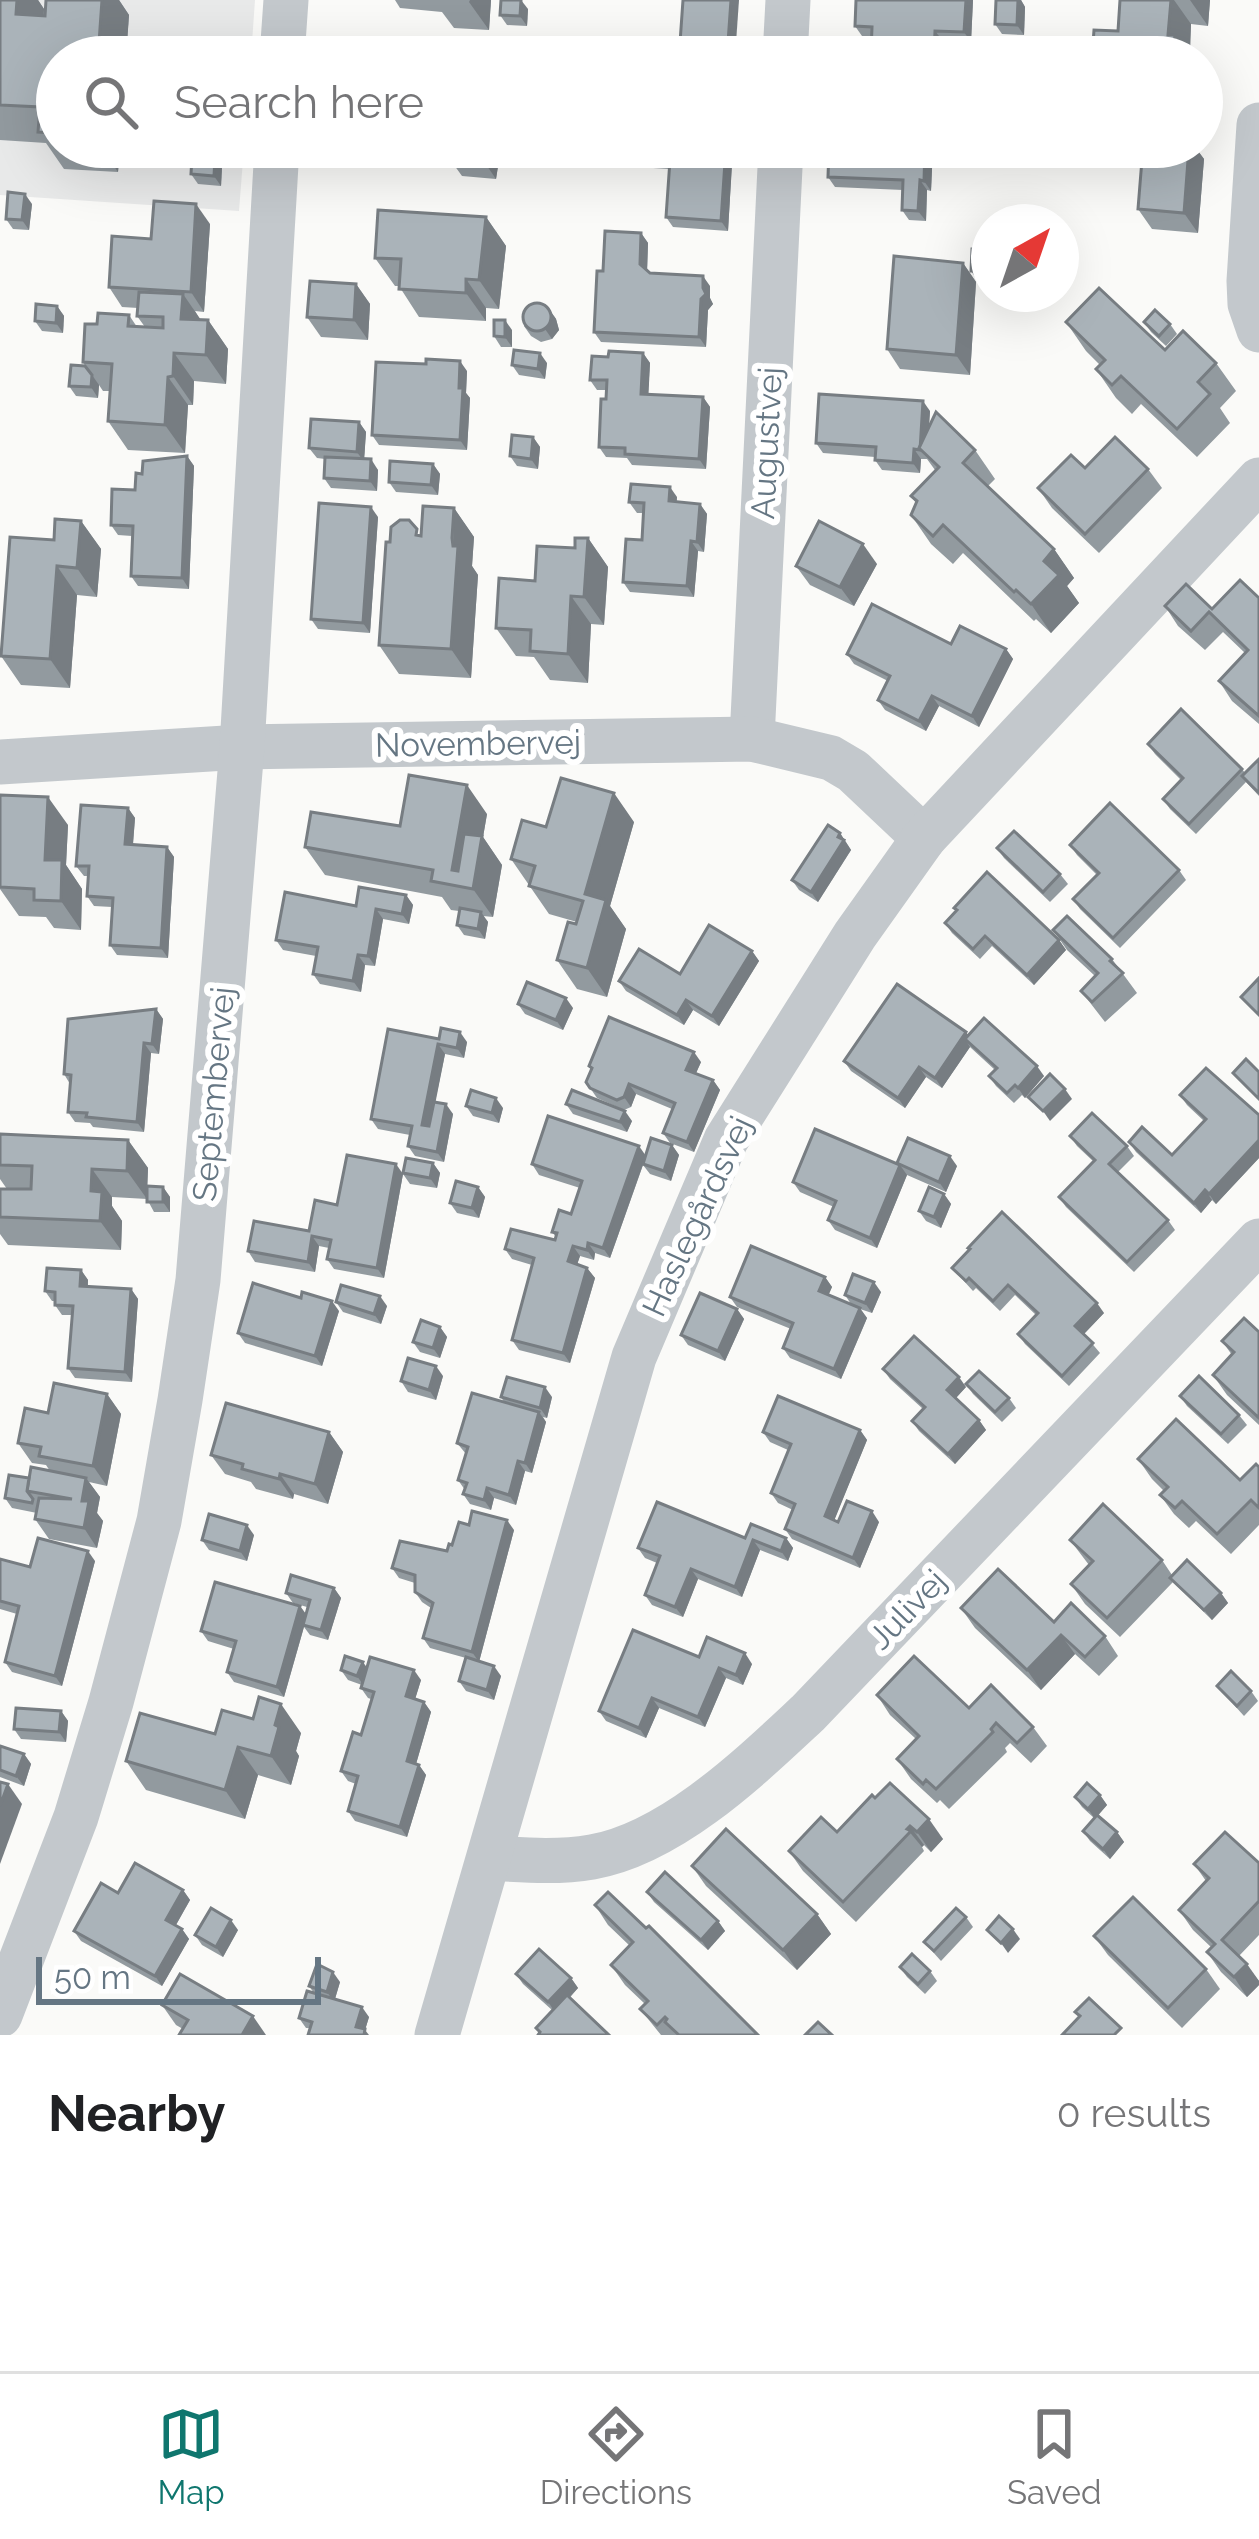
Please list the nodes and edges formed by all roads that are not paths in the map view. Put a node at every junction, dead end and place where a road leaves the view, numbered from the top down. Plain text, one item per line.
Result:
1 (286, 0) edge
2 (788, 0) edge
3 (283, 36) edge
4 (786, 36) edge
5 (1259, 125) edge
6 (276, 168) edge
7 (780, 168) edge
8 (1259, 330) edge
9 (1259, 480) edge
10 (752, 739) junction
11 (242, 747) junction
12 (0, 762) edge
13 (924, 838) junction
14 (1259, 1240) edge
15 (489, 1858) junction
16 (0, 2015) edge
17 (436, 2035) edge

1 - 3 street
2 - 4 street
5 - 8 street
6 - 11 street, Septembervej
7 - 10 street, Augustvej
9 - 13 street, Haslegårdsvej
10 - 11 street, Novembervej
10 - 13 street, Novembervej
11 - 12 street, Novembervej
11 - 16 street, Septembervej
13 - 15 street, Haslegårdsvej
14 - 15 street, Julivej
15 - 17 street, Haslegårdsvej

